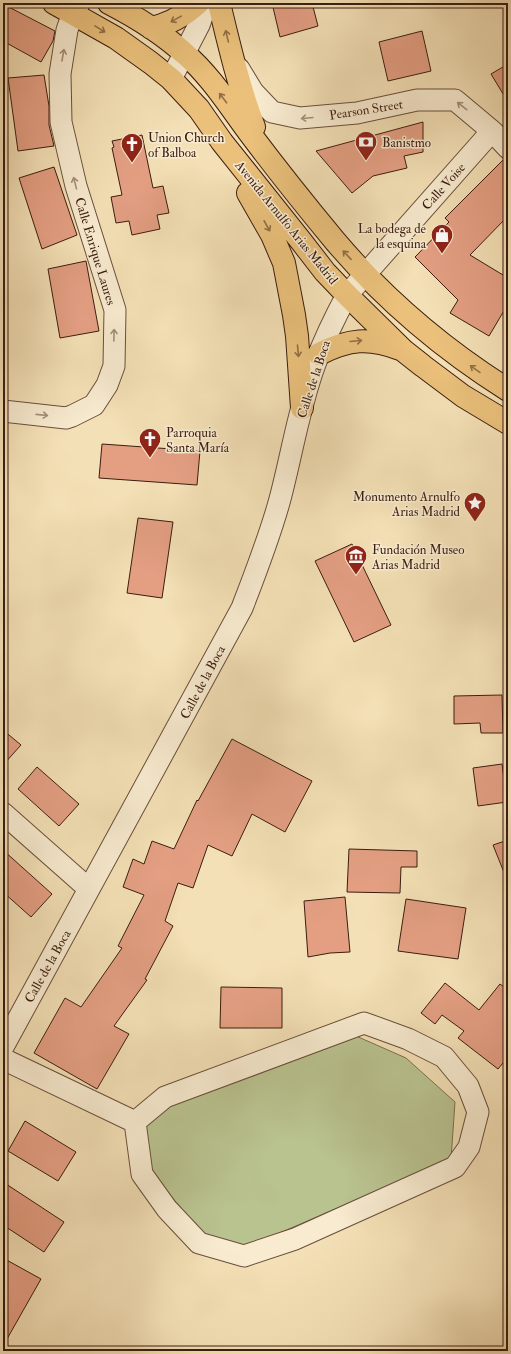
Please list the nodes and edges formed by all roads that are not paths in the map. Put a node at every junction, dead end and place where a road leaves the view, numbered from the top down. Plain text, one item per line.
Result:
1 (54, 3) edge
2 (109, 3) edge
3 (198, 3) edge
4 (207, 3) edge
5 (219, 3) edge
6 (76, 8) edge
7 (151, 28) junction
8 (185, 53) junction
9 (233, 59) junction
10 (171, 79) junction
11 (492, 131) junction
12 (222, 142) junction
13 (508, 148) edge
14 (264, 153) junction
15 (365, 274) junction
16 (347, 295) junction
17 (404, 351) junction
18 (319, 354) junction
19 (508, 390) edge
20 (302, 408) junction
21 (3, 412) edge
22 (508, 423) edge
23 (3, 813) edge
24 (89, 889) junction
25 (3, 1047) edge
26 (3, 1059) edge
27 (135, 1122) junction

1 - 6 main road, Avenida Arnulfo Arias Madrid
2 - 7 main road, Avenida Arnulfo Arias Madrid
3 -> 7 main road
4 - 8 street
9 -> 5 main road
6 -> 10 main road, Avenida Arnulfo Arias Madrid
21 -> 6 street, Calle Enrique Laures
7 - 8 main road, Avenida Arnulfo Arias Madrid
8 - 10 street
14 -> 8 main road, Avenida Arnulfo Arias Madrid
11 -> 9 street, Pearson Street
9 - 14 main road
10 - 12 main road, Avenida Arnulfo Arias Madrid
11 - 13 street, Pearson Street
11 - 15 street, Calle Voise
12 - 16 main road, Avenida Arnulfo Arias Madrid
12 -> 20 main road
15 -> 14 main road, Avenida Arnulfo Arias Madrid
15 - 16 street, Calle Voise
19 -> 15 main road, Avenida Arnulfo Arias Madrid
16 - 17 main road, Avenida Arnulfo Arias Madrid
16 - 18 street, Calle de la Boca
18 -> 17 main road
17 - 22 main road, Avenida Arnulfo Arias Madrid
18 - 20 street, Calle de la Boca
20 - 24 street, Calle de la Boca
23 - 24 street
24 - 25 street, Calle de la Boca
26 - 27 street
27 - 27 street

